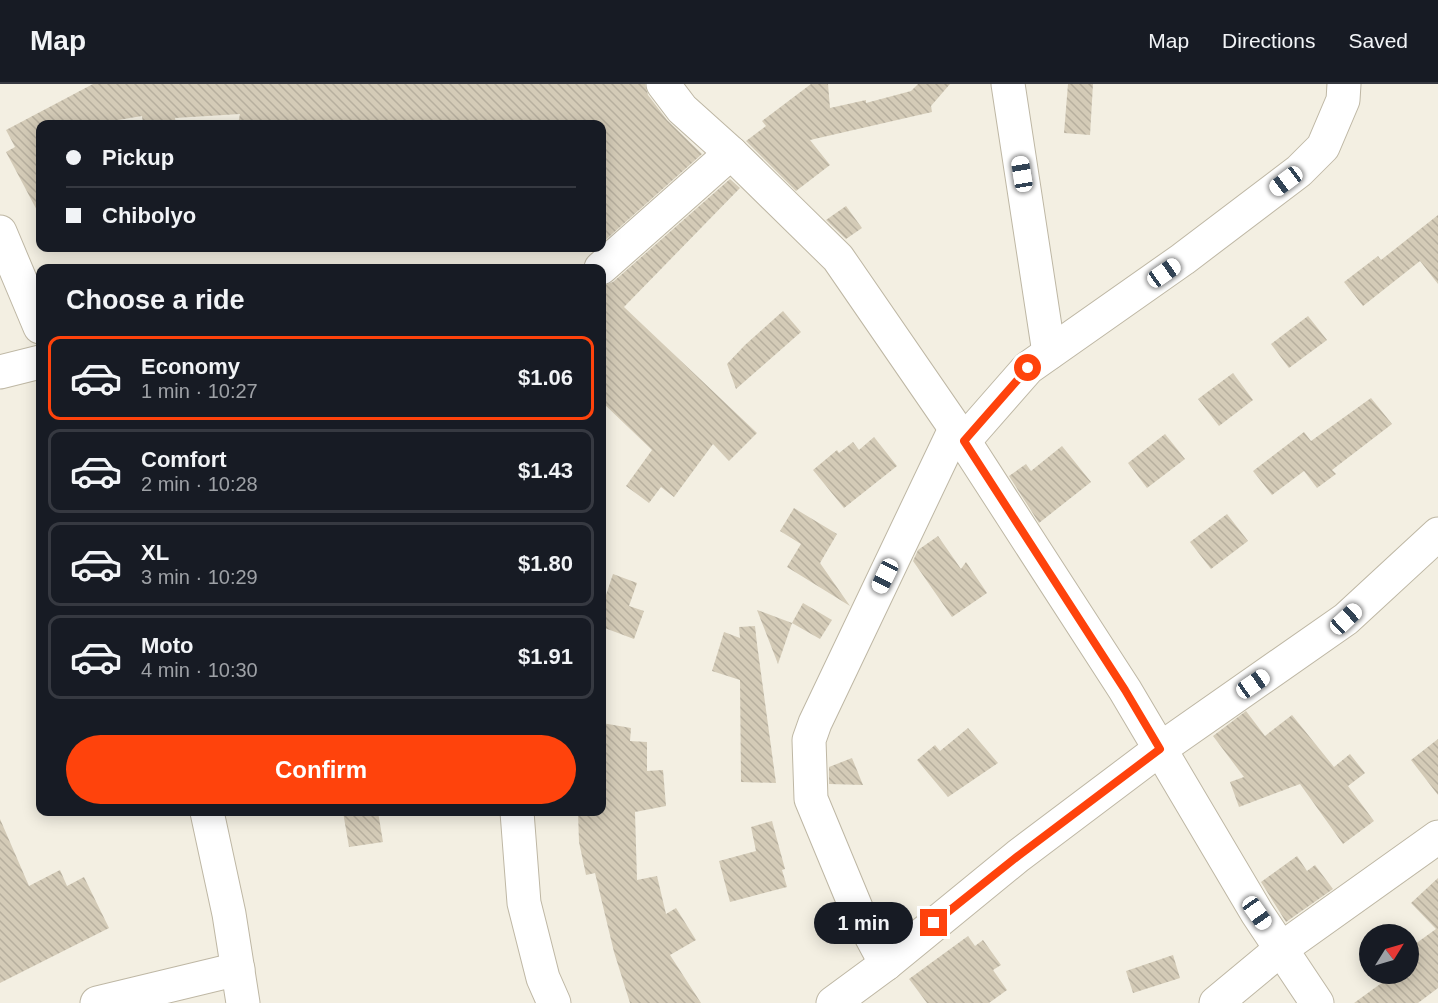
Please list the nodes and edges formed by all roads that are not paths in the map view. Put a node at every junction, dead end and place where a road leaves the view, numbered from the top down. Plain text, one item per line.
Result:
1 (663, 84) edge
2 (1008, 84) edge
3 (1344, 84) edge
4 (731, 153) junction
5 (0, 232) edge
6 (606, 264) edge
7 (36, 318) edge
8 (1049, 353) junction
9 (36, 363) edge
10 (0, 372) edge
11 (959, 435) junction
12 (1438, 534) edge
13 (1160, 749) junction
14 (208, 816) edge
15 (517, 816) edge
16 (1438, 837) edge
17 (1281, 949) junction
18 (886, 964) junction
19 (238, 969) junction
20 (97, 1003) edge
21 (243, 1003) edge
22 (554, 1003) edge
23 (833, 1003) edge
24 (1216, 1003) edge
25 (1317, 1003) edge

1 - 4 street
2 - 8 street
3 - 8 street
4 - 6 street
4 - 11 street
5 - 7 street
8 - 11 street
9 - 10 street
11 - 13 street
11 - 18 street
12 - 13 street
13 - 17 street
13 - 18 street
14 - 19 street
15 - 22 street
16 - 17 street
17 - 24 street
17 - 25 street
18 - 23 street
19 - 20 street
19 - 21 street

